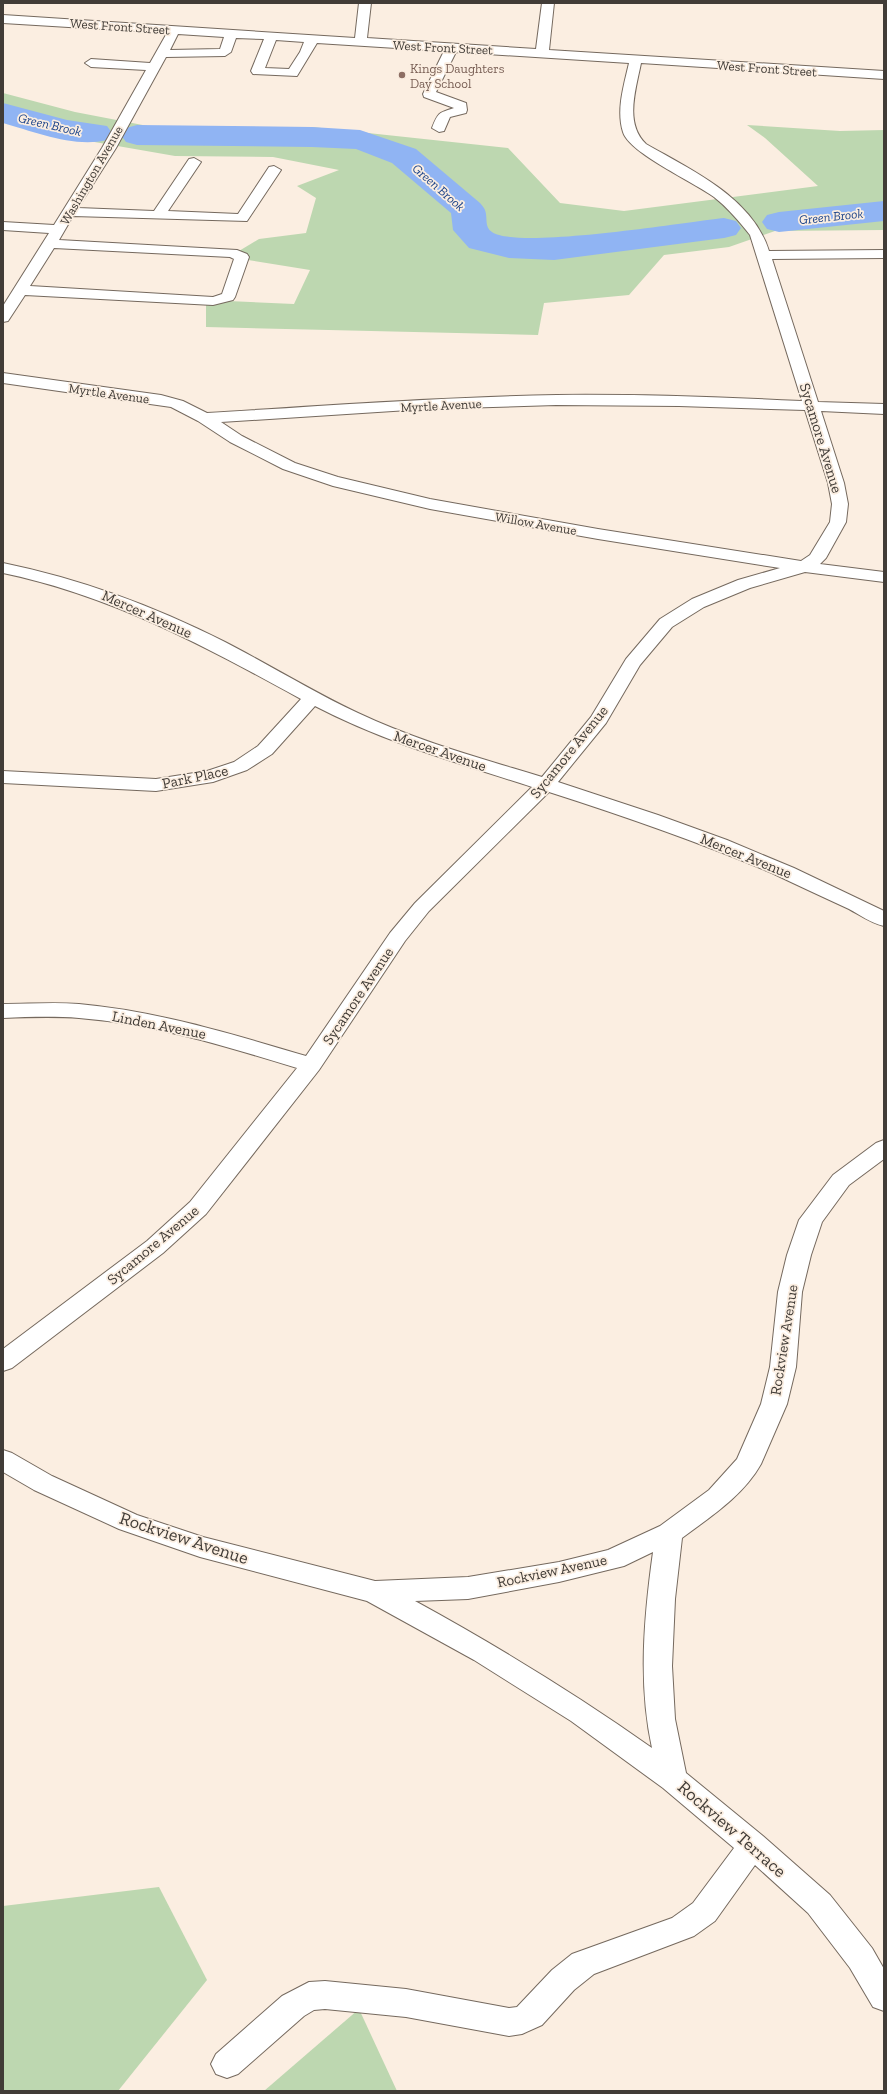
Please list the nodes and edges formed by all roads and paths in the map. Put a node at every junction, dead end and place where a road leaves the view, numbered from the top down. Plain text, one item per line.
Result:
1 (365, 3) edge
2 (548, 3) edge
3 (3, 19) edge
4 (175, 29) junction
5 (232, 34) junction
6 (271, 36) junction
7 (311, 39) junction
8 (360, 43) junction
9 (452, 48) junction
10 (162, 53) junction
11 (542, 53) junction
12 (636, 59) junction
13 (91, 63) dead end
14 (154, 67) junction
15 (884, 75) edge
16 (439, 128) dead end
17 (194, 162) dead end
18 (274, 170) dead end
19 (70, 212) junction
20 (158, 215) junction
21 (3, 226) edge
22 (59, 229) junction
23 (50, 244) junction
24 (884, 254) edge
25 (764, 255) junction
26 (21, 290) junction
27 (3, 318) edge
28 (3, 378) edge
29 (811, 406) junction
30 (884, 409) edge
31 (204, 418) junction
32 (804, 567) junction
33 (3, 568) edge
34 (884, 577) edge
35 (312, 698) junction
36 (3, 777) edge
37 (546, 784) junction
38 (884, 920) edge
39 (3, 1011) edge
40 (311, 1065) junction
41 (884, 1148) edge
42 (3, 1362) edge
43 (3, 1460) edge
44 (669, 1533) junction
45 (375, 1592) junction
46 (673, 1779) junction
47 (753, 1845) junction
48 (884, 1997) edge
49 (227, 2064) dead end

1 - 8 street
2 - 11 street
3 - 4 street, West Front Street
4 - 5 street, West Front Street
4 - 10 street, Washington Avenue
5 - 6 street, West Front Street
5 - 10 street
6 - 7 street, West Front Street
6 - 7 street
7 - 8 street, West Front Street
8 - 9 street, West Front Street
9 - 11 street, West Front Street
9 - 16 street
10 - 14 street, Washington Avenue
11 - 12 street, West Front Street
12 - 15 street, West Front Street
12 - 25 street, Sycamore Avenue
13 - 14 street
14 - 19 street, Washington Avenue
17 - 20 street
18 - 20 street
19 - 20 street
19 - 22 street, Washington Avenue
21 - 22 street
22 - 23 street, Washington Avenue
23 - 26 street, Washington Avenue
23 - 26 street
24 - 25 street
25 - 29 street, Sycamore Avenue
26 - 27 street, Washington Avenue
28 - 31 street, Myrtle Avenue
29 - 30 street, Myrtle Avenue
29 - 31 street, Myrtle Avenue
29 - 32 street, Sycamore Avenue
31 - 32 street, Willow Avenue
32 - 34 street, Willow Avenue
32 - 37 street, Sycamore Avenue
33 - 35 street, Mercer Avenue
35 - 36 street, Park Place
35 - 37 street, Mercer Avenue
37 - 38 street, Mercer Avenue
37 - 40 street, Sycamore Avenue
39 - 40 street, Linden Avenue
40 - 42 street, Sycamore Avenue
41 - 44 street, Rockview Avenue
43 - 45 street, Rockview Avenue
44 - 45 street, Rockview Avenue
44 - 46 street, Rockview Terrace
45 - 46 street, Rockview Avenue
46 - 47 street, Rockview Terrace
47 - 48 street, Rockview Terrace
47 - 49 street

